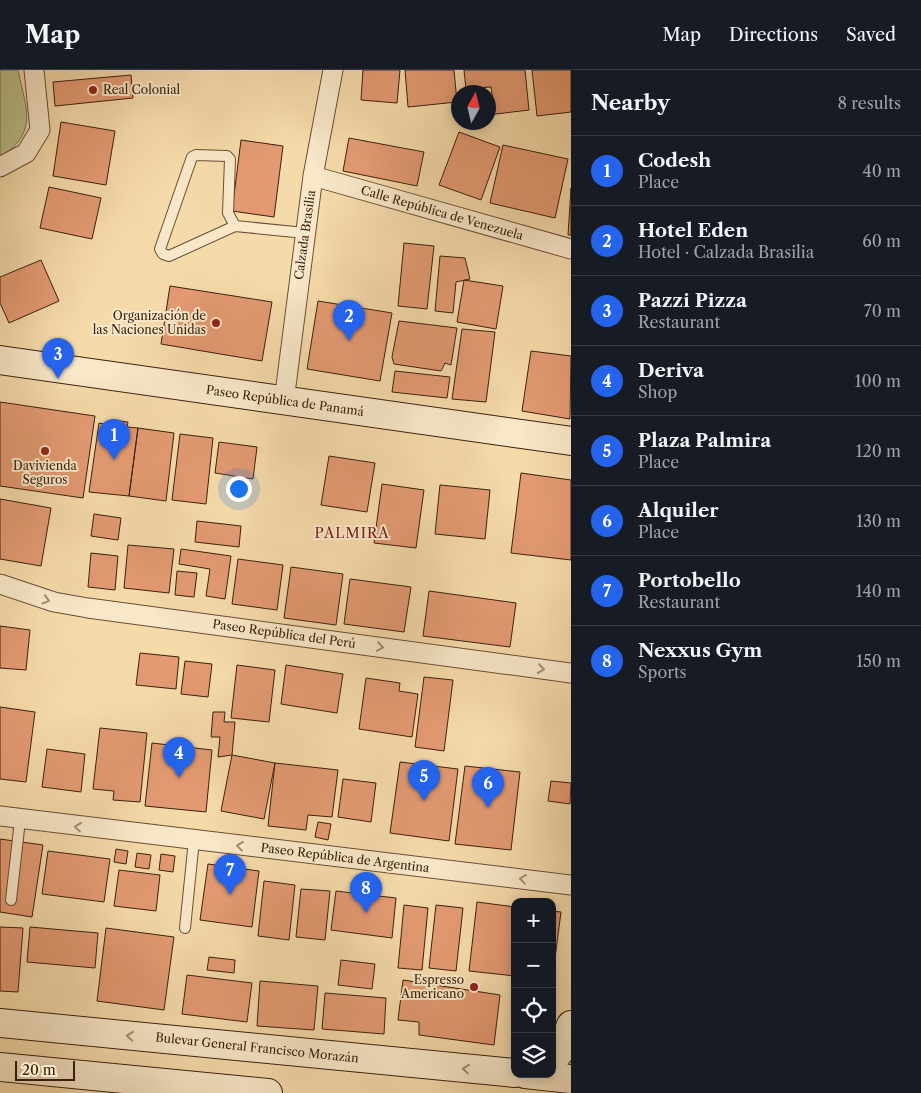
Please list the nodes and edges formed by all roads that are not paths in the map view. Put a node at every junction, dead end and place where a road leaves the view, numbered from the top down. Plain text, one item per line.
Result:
1 (34, 70) edge
2 (333, 70) edge
3 (0, 167) edge
4 (313, 176) junction
5 (235, 226) junction
6 (305, 233) junction
7 (571, 249) edge
8 (0, 360) edge
9 (284, 401) junction
10 (571, 441) edge
11 (0, 584) edge
12 (571, 673) edge
13 (0, 816) edge
14 (20, 820) junction
15 (194, 840) junction
16 (571, 885) edge
17 (10, 900) dead end
18 (185, 928) dead end
19 (0, 1023) edge
20 (571, 1025) edge
21 (571, 1035) edge
22 (0, 1067) edge
23 (511, 1073) edge
24 (563, 1078) edge
25 (175, 1088) edge
26 (268, 1093) edge

1 - 3 street
2 - 4 street, Calzada Brasilia
4 - 6 street, Calzada Brasilia
4 - 7 street, Calle República de Venezuela
5 - 5 lane
5 - 6 lane
6 - 9 street, Calzada Brasilia
8 - 9 main road, Paseo República de Panamá
9 - 10 main road, Paseo República de Panamá
11 -> 12 street, Paseo República del Perú
13 - 14 street, Paseo República de Argentina
15 -> 14 street, Paseo República de Argentina
14 - 17 lane
16 -> 15 street, Paseo República de Argentina
15 - 18 lane
23 -> 19 main road, Bulevar General Francisco Morazán
20 - 24 main road
21 - 24 street
22 - 25 main road
25 - 26 main road

